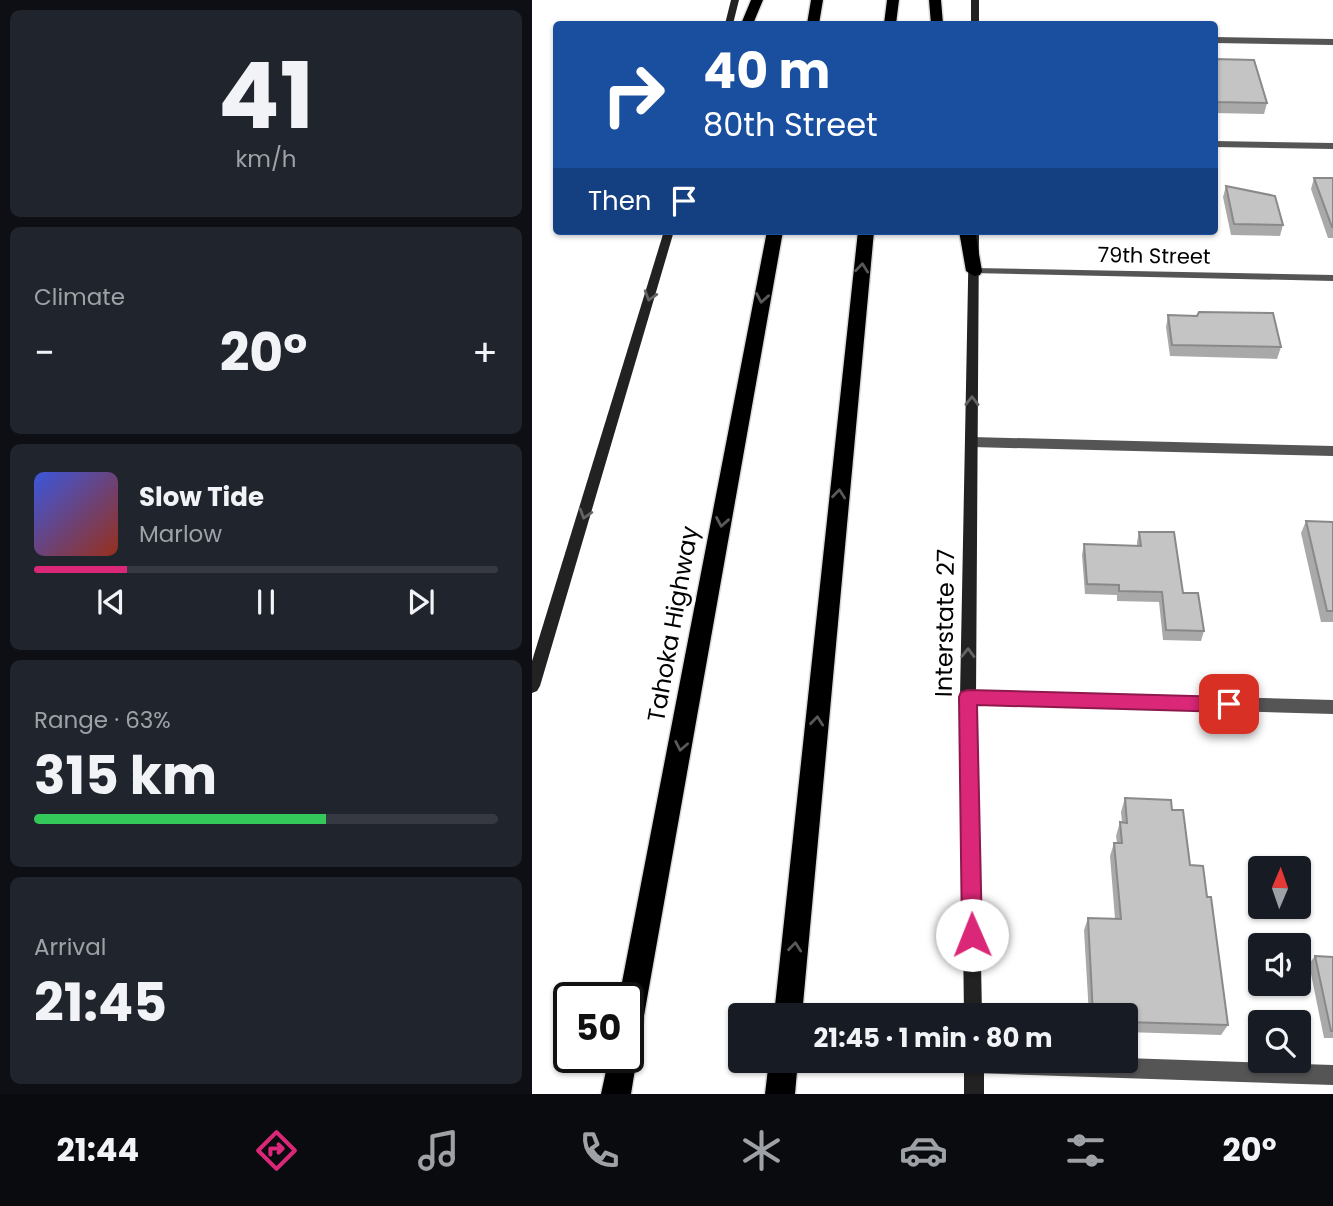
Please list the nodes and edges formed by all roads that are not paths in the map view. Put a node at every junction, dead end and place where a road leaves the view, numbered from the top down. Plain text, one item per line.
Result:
1 (735, 0) edge
2 (757, 0) edge
3 (817, 0) edge
4 (892, 0) edge
5 (934, 0) edge
6 (975, 0) edge
7 (730, 21) edge
8 (748, 21) edge
9 (814, 21) edge
10 (890, 21) edge
11 (937, 21) edge
12 (975, 21) edge
13 (1218, 40) edge
14 (1333, 42) edge
15 (1218, 144) edge
16 (1333, 146) edge
17 (669, 235) edge
18 (774, 235) edge
19 (866, 235) edge
20 (968, 235) edge
21 (974, 235) edge
22 (974, 271) junction
23 (1333, 278) edge
24 (972, 442) junction
25 (1333, 451) edge
26 (535, 668) edge
27 (532, 686) edge
28 (968, 697) junction
29 (1333, 707) edge
30 (636, 982) edge
31 (789, 1003) edge
32 (973, 1003) edge
33 (1138, 1068) edge
34 (620, 1073) edge
35 (782, 1073) edge
36 (974, 1073) edge
37 (1333, 1075) edge
38 (616, 1094) edge
39 (780, 1094) edge
40 (974, 1094) edge

1 - 7 main road
2 - 8 highway
3 - 9 highway
4 - 10 highway
5 - 11 highway
6 - 12 main road
13 - 14 street
15 - 16 street
17 -> 26 main road
18 -> 30 highway, Tahoka Highway
31 -> 19 highway
20 - 22 highway
21 - 22 main road, Interstate 27
22 - 23 street, 79th Street
24 -> 22 main road, Interstate 27
24 - 25 street
28 -> 24 main road, Interstate 27
26 - 27 main road
28 - 29 street
28 - 32 main road, Interstate 27
33 - 37 street
34 - 38 highway
35 - 39 highway
36 - 40 main road

